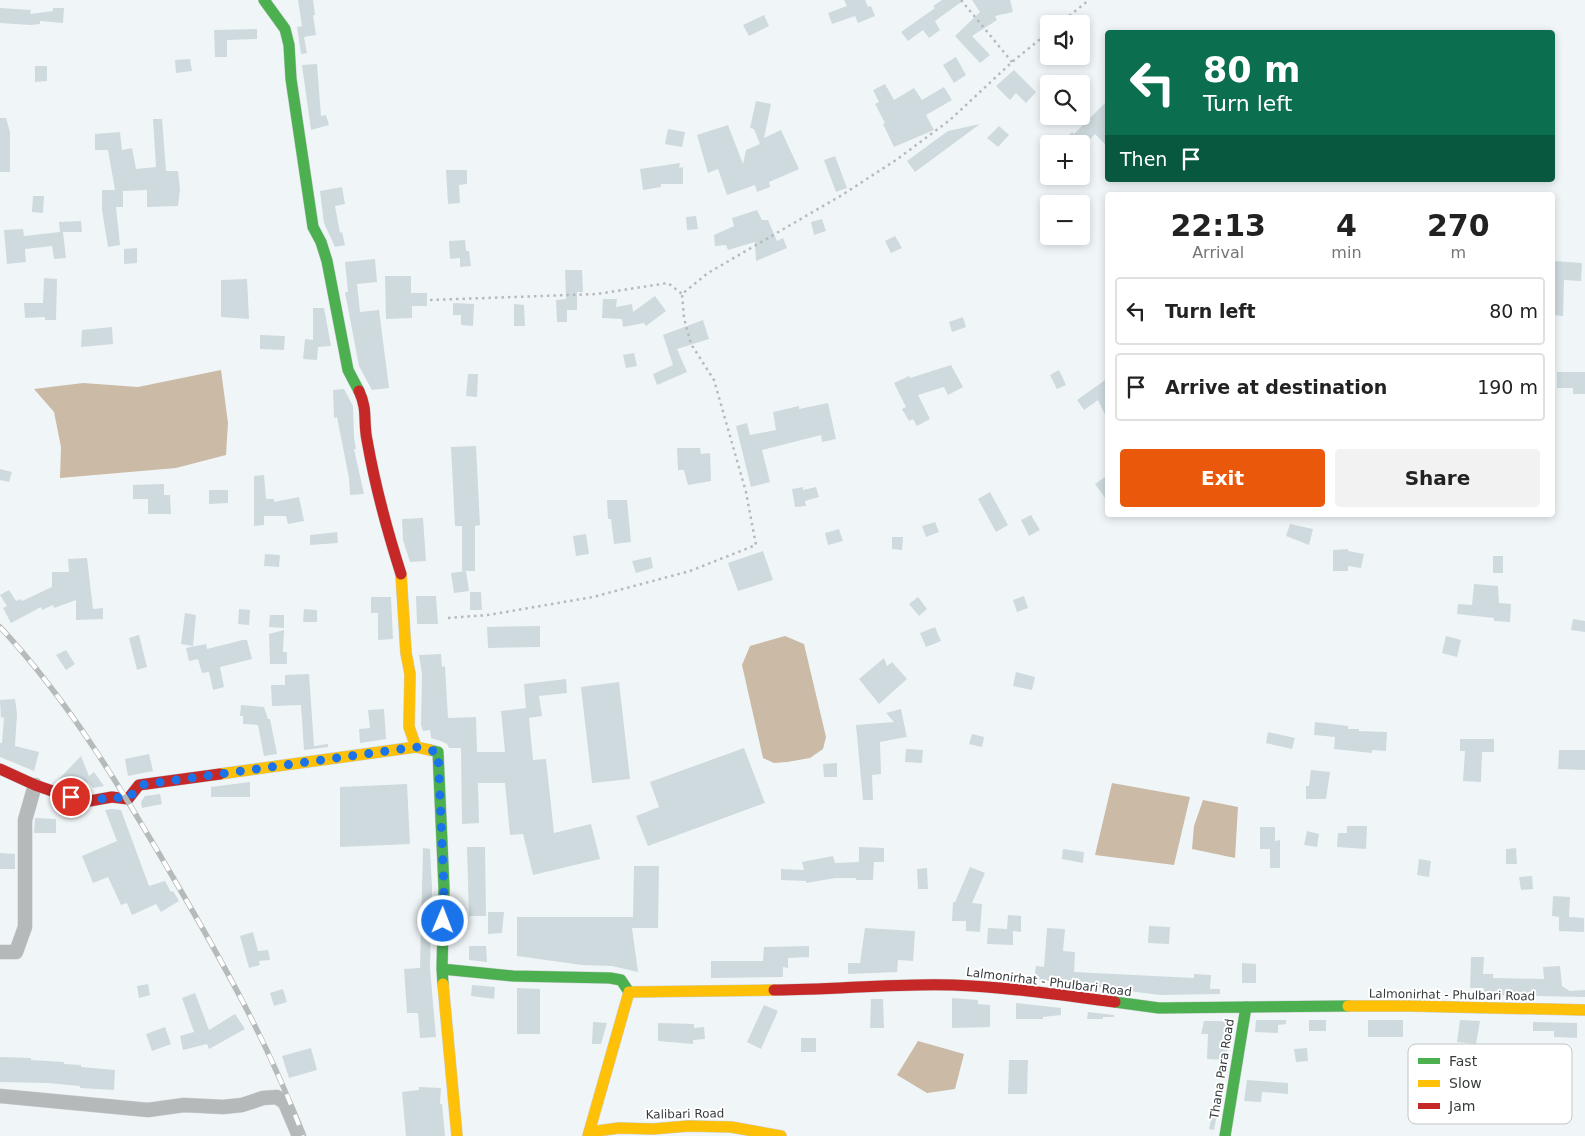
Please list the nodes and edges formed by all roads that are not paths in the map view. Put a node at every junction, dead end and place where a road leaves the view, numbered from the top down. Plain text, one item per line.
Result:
1 (264, 0) edge
2 (416, 747) junction
3 (0, 769) edge
4 (35, 785) junction
5 (0, 952) edge
6 (442, 969) junction
7 (629, 992) junction
8 (1246, 1007) junction
9 (1585, 1010) edge
10 (0, 1096) edge
11 (589, 1134) edge
12 (299, 1136) edge
13 (457, 1136) edge
14 (781, 1136) edge
15 (1225, 1136) edge

1 - 2 street
2 - 4 street
2 - 6 street
3 - 4 street
4 - 5 street
6 - 7 street
6 - 13 street
7 - 8 street, Lalmonirhat - Phulbari Road
7 - 11 street
8 - 9 street, Lalmonirhat - Phulbari Road
8 - 15 street, Thana Para Road
10 - 12 street
11 - 14 street, Kalibari Road

